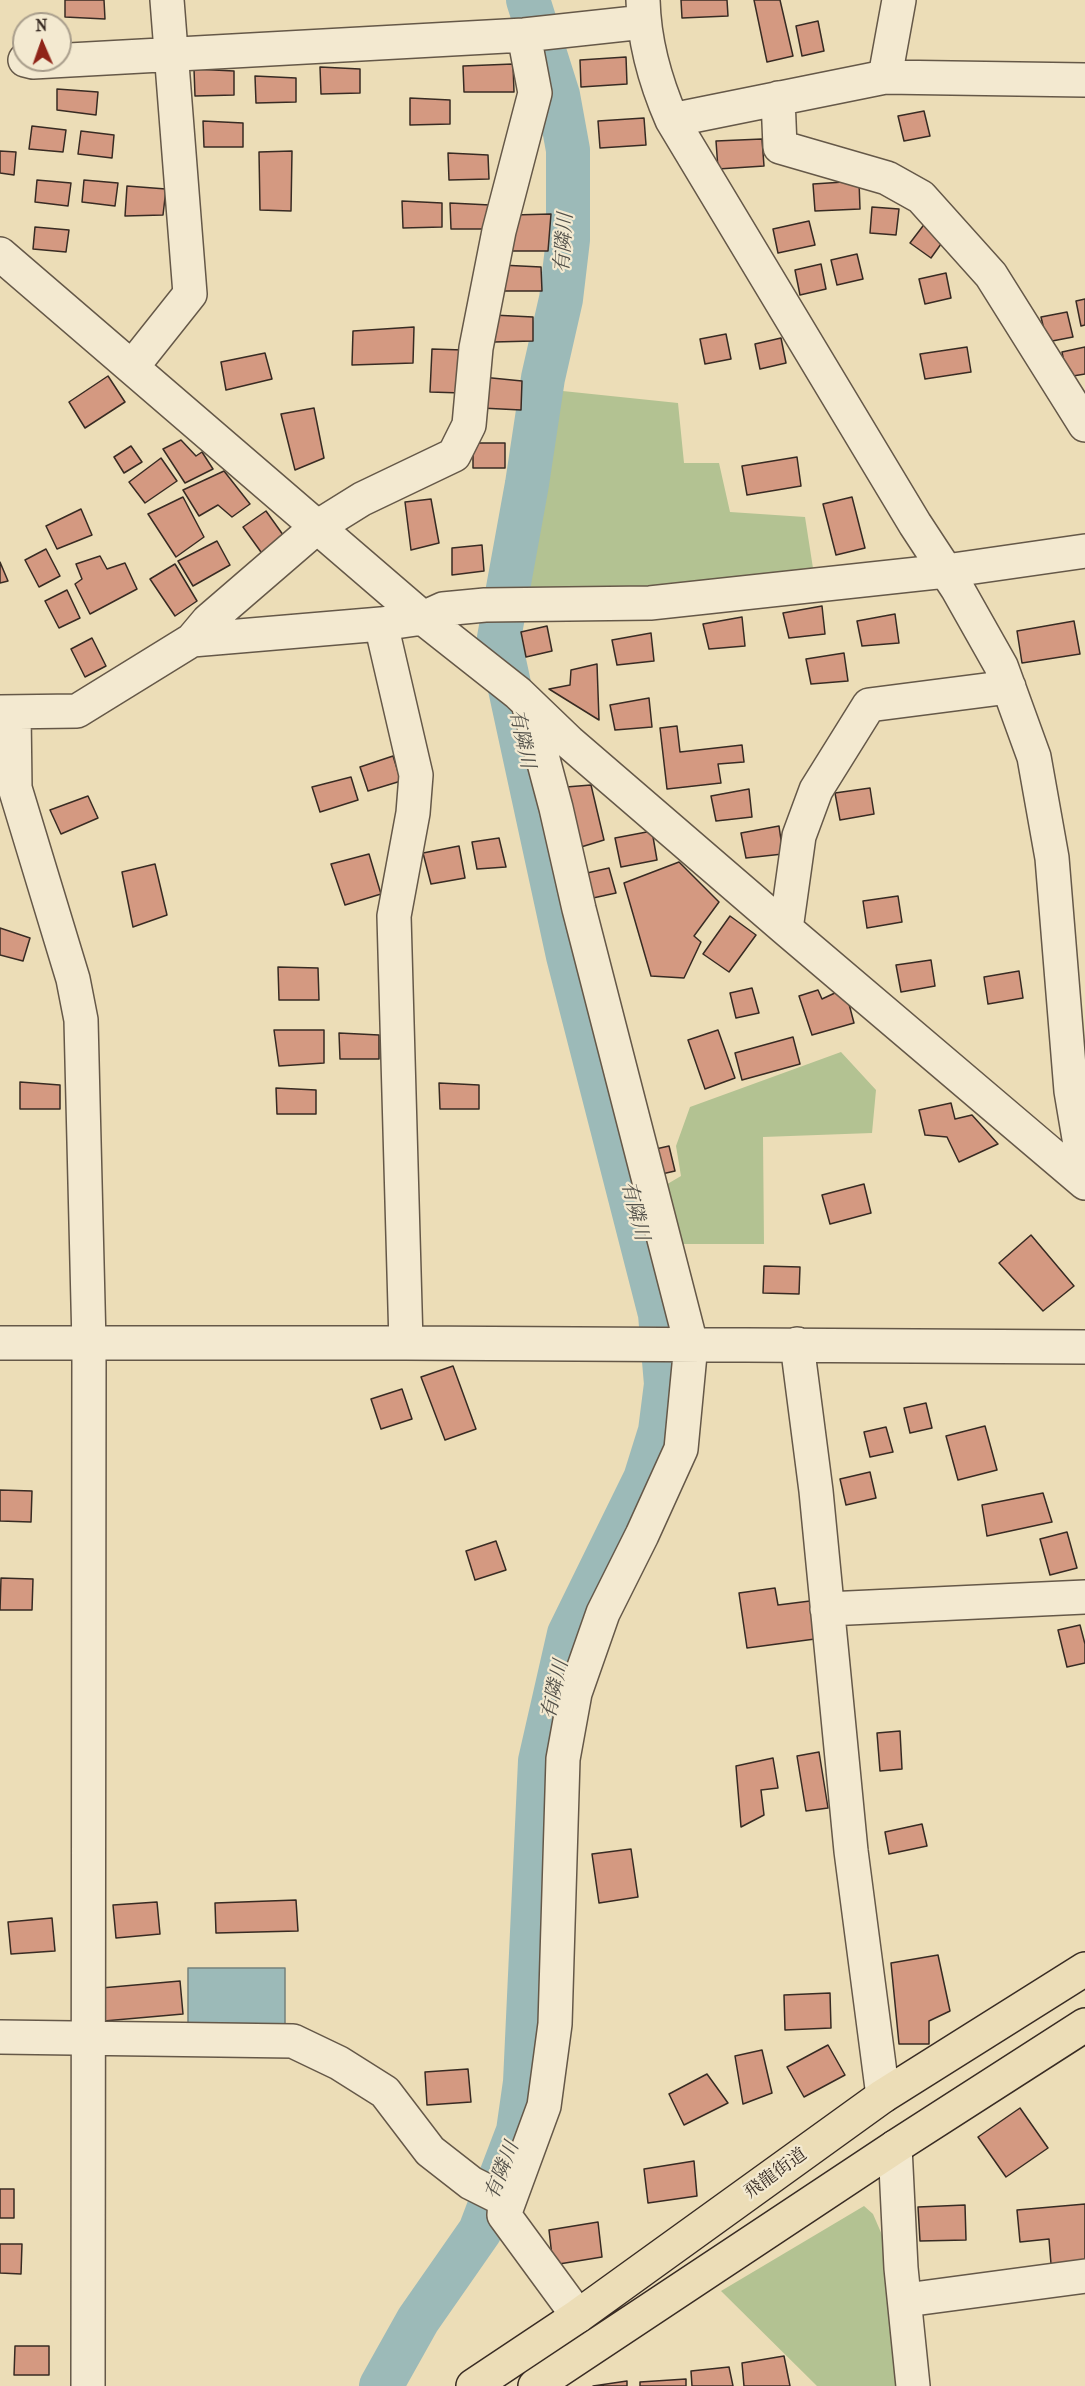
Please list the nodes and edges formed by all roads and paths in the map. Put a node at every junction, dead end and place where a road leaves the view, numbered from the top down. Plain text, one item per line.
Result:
1 (167, 0) edge
2 (899, 0) edge
3 (643, 11) edge
4 (537, 34) junction
5 (172, 54) junction
6 (72, 60) edge
7 (885, 77) junction
8 (1085, 80) edge
9 (778, 98) junction
10 (672, 120) junction
11 (0, 254) edge
12 (132, 367) junction
13 (1085, 425) edge
14 (317, 527) junction
15 (1085, 551) edge
16 (946, 571) junction
17 (423, 618) junction
18 (381, 624) junction
19 (192, 640) junction
20 (1009, 687) junction
21 (523, 698) junction
22 (7, 729) edge
23 (786, 929) junction
24 (1085, 1174) edge
25 (1085, 1183) edge
26 (0, 1343) edge
27 (406, 1343) junction
28 (89, 1344) junction
29 (686, 1344) junction
30 (797, 1344) junction
31 (1085, 1347) edge
32 (1085, 1596) edge
33 (827, 1609) junction
34 (1085, 1969) edge
35 (1085, 2025) edge
36 (0, 2037) edge
37 (87, 2038) junction
38 (883, 2096) junction
39 (896, 2147) junction
40 (505, 2207) junction
41 (1085, 2276) edge
42 (906, 2300) junction
43 (578, 2316) junction
44 (570, 2372) edge
45 (88, 2386) edge
46 (473, 2386) edge
47 (535, 2386) edge
48 (913, 2386) edge

1 - 5 street
2 - 7 street
3 - 4 street
3 - 10 street
4 - 5 street
4 - 14 street
5 - 6 street
5 - 12 street
7 - 8 street
7 - 9 street
9 - 10 street
9 - 13 street
10 - 16 street
11 - 12 street
12 - 14 street
14 - 17 street
14 - 19 street
15 - 16 street
16 - 17 street
16 - 20 street
17 - 18 street
17 - 21 street
18 - 19 street
18 - 27 street
19 - 22 street
20 - 23 street
20 - 24 street
21 - 23 street
21 - 29 street
22 - 28 street
23 - 25 street
26 - 28 street
27 - 28 street
27 - 29 street
28 - 37 street
29 - 30 street
29 - 40 street
30 - 31 street
30 - 33 street
32 - 33 street
33 - 38 street
34 - 38 highway, 飛龍街道
35 - 39 highway
36 - 37 street
37 - 40 street
37 - 45 street
38 - 43 highway, 飛龍街道
39 - 42 street
39 - 44 highway
40 - 43 street
41 - 42 street
42 - 48 street
43 - 46 highway, 飛龍街道
44 - 47 highway

